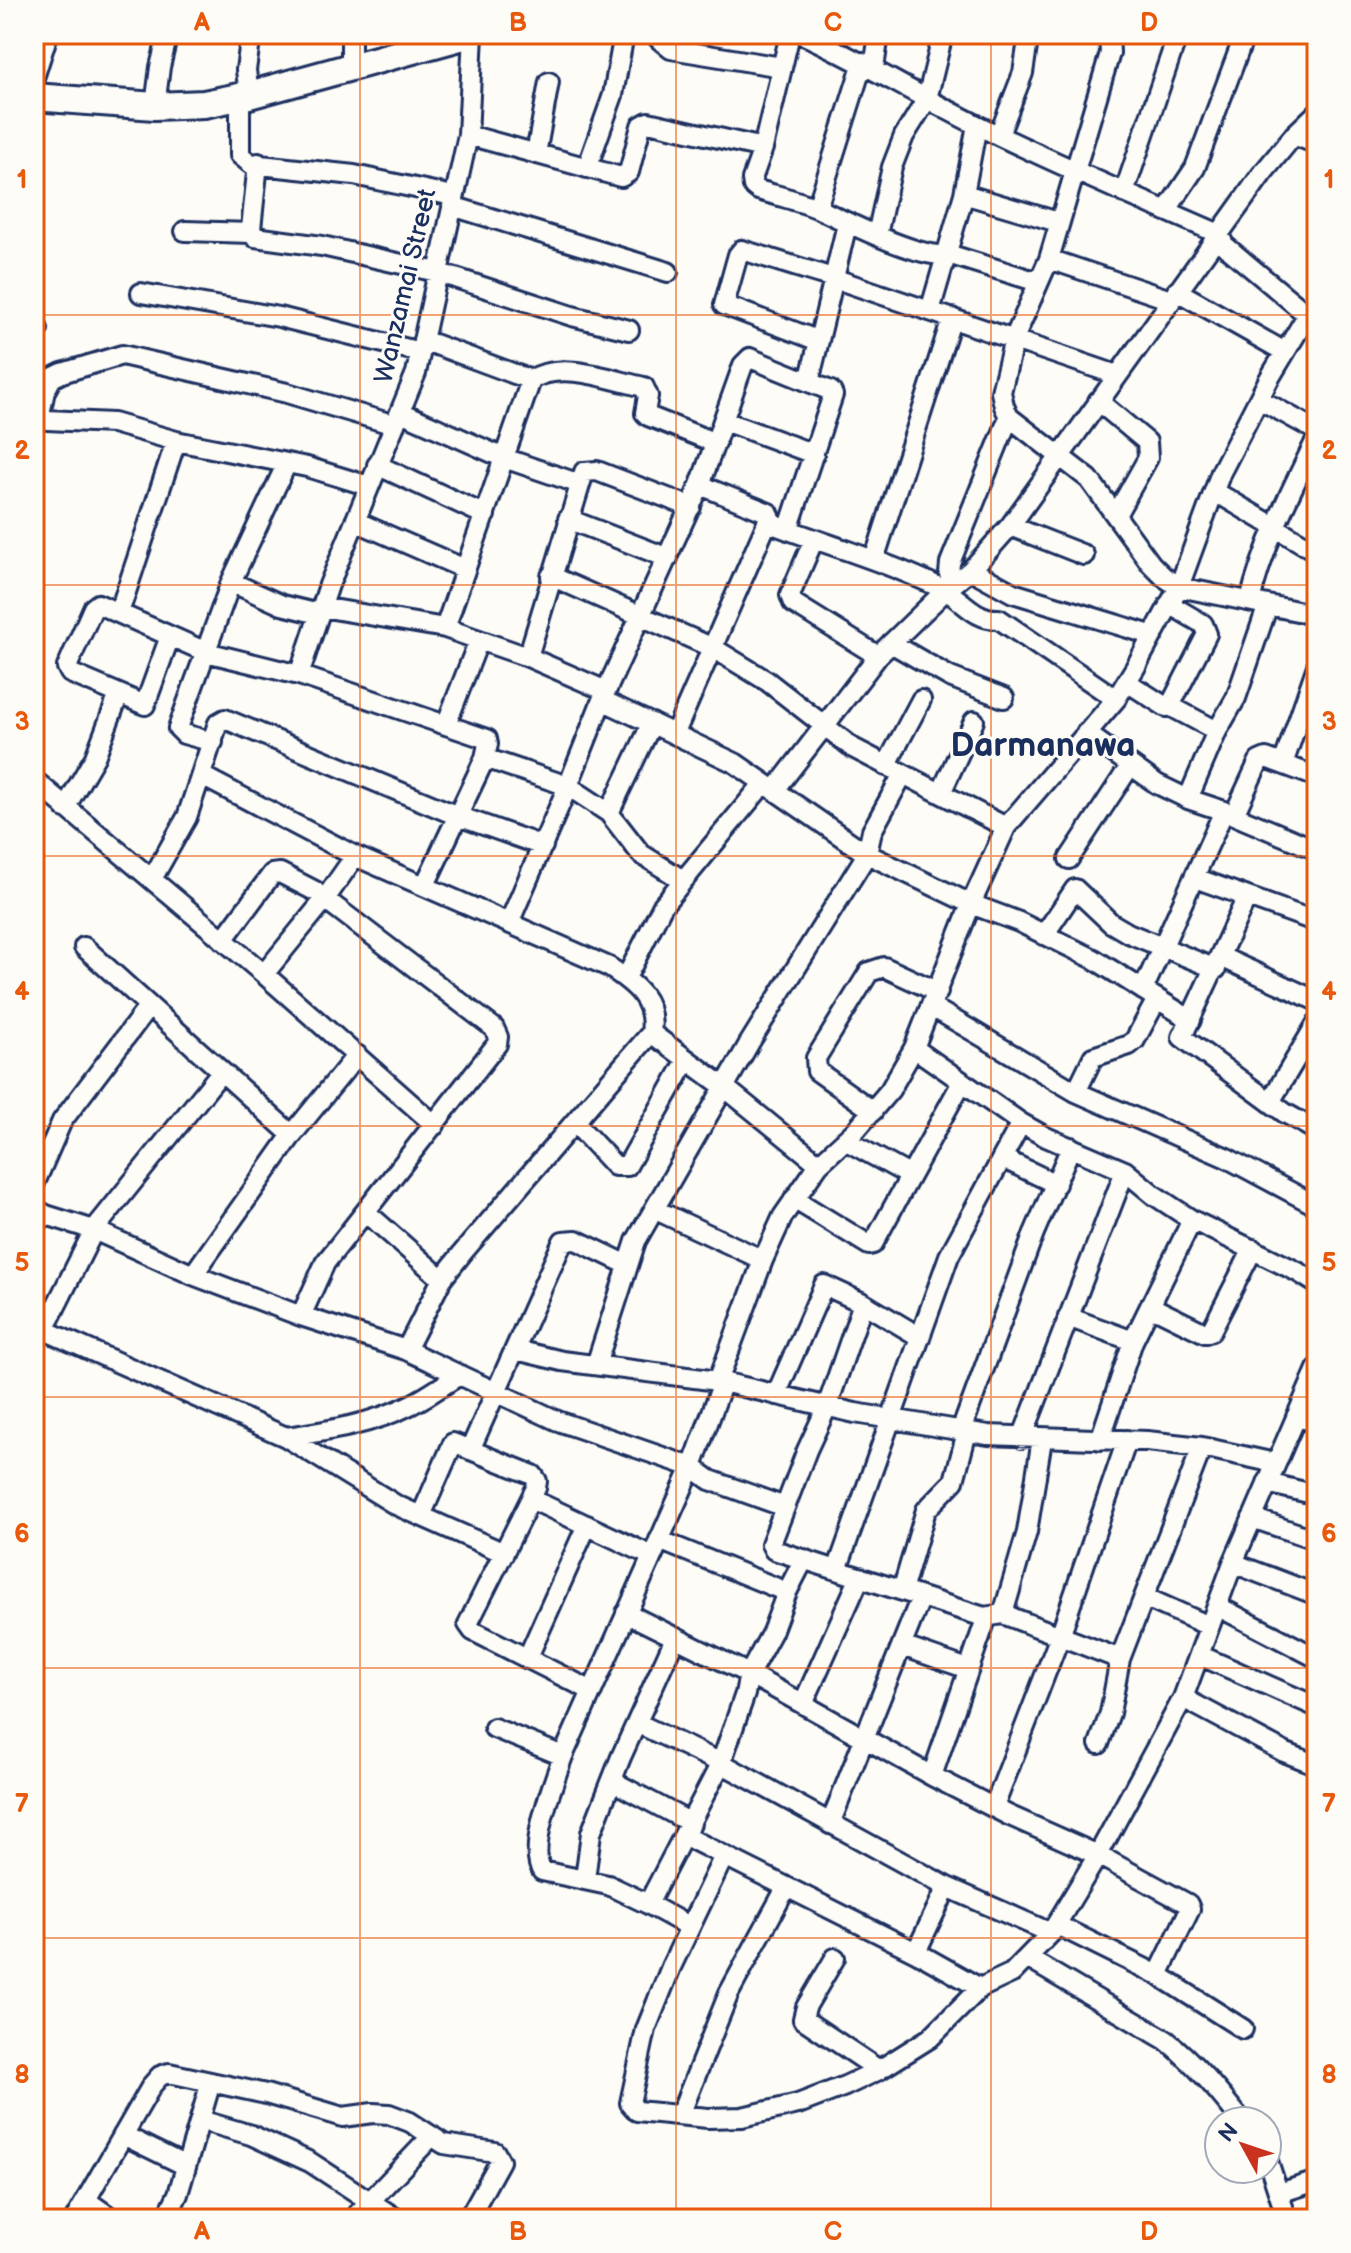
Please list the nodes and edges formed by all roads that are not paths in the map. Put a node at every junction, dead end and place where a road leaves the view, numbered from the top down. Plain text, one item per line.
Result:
1 (48, 34) edge
2 (168, 34) edge
3 (251, 34) edge
4 (351, 34) edge
5 (472, 34) edge
6 (624, 34) edge
7 (660, 34) edge
8 (790, 34) edge
9 (802, 34) edge
10 (879, 34) edge
11 (943, 34) edge
12 (1029, 34) edge
13 (1109, 34) edge
14 (1178, 34) edge
15 (1245, 34) edge
16 (430, 40) edge
17 (868, 65) junction
18 (351, 67) junction
19 (782, 67) junction
20 (34, 78) edge
21 (549, 82) dead end
22 (244, 96) junction
23 (34, 97) edge
24 (927, 99) junction
25 (155, 106) junction
26 (1317, 113) edge
27 (977, 125) junction
28 (468, 135) junction
29 (999, 135) junction
30 (1294, 135) junction
31 (1317, 144) edge
32 (763, 148) junction
33 (536, 154) junction
34 (258, 163) junction
35 (587, 168) junction
36 (1075, 172) junction
37 (1124, 193) junction
38 (964, 194) junction
39 (453, 201) junction
40 (817, 208) junction
41 (1166, 211) junction
42 (1058, 222) junction
43 (847, 224) junction
44 (185, 231) dead end
45 (252, 233) junction
46 (1219, 234) junction
47 (877, 235) junction
48 (948, 254) junction
49 (1049, 259) junction
50 (437, 272) junction
51 (668, 272) dead end
52 (833, 278) junction
53 (1038, 282) junction
54 (141, 293) dead end
55 (1174, 295) junction
56 (930, 311) junction
57 (952, 318) junction
58 (1313, 318) edge
59 (629, 330) dead end
60 (1014, 339) junction
61 (819, 341) junction
62 (422, 346) junction
63 (1285, 352) junction
64 (1117, 375) junction
65 (531, 380) junction
66 (809, 382) junction
67 (1259, 399) junction
68 (1098, 401) junction
69 (1009, 417) junction
70 (398, 419) junction
71 (724, 421) junction
72 (1317, 431) edge
73 (176, 441) junction
74 (716, 443) junction
75 (1315, 447) edge
76 (814, 454) junction
77 (1059, 456) junction
78 (504, 458) junction
79 (287, 463) junction
80 (377, 465) junction
81 (580, 484) junction
82 (700, 485) junction
83 (369, 486) junction
84 (1214, 491) junction
85 (691, 507) junction
86 (485, 515) junction
87 (1116, 515) junction
88 (568, 519) junction
89 (355, 521) junction
90 (767, 522) junction
91 (1275, 525) junction
92 (1010, 526) junction
93 (788, 530) junction
94 (814, 539) junction
95 (1317, 552) edge
96 (1084, 555) dead end
97 (668, 558) junction
98 (874, 560) junction
99 (465, 569) junction
100 (971, 570) junction
101 (551, 576) junction
102 (231, 582) junction
103 (950, 586) junction
104 (1179, 587) junction
105 (1259, 603) junction
106 (1169, 604) junction
107 (320, 610) junction
108 (1316, 611) edge
109 (119, 613) junction
110 (642, 616) junction
111 (445, 628) junction
112 (1151, 635) junction
113 (170, 636) junction
114 (479, 640) junction
115 (713, 648) junction
116 (884, 650) junction
117 (206, 652) junction
118 (528, 657) junction
119 (1317, 666) edge
120 (299, 675) junction
121 (1127, 682) junction
122 (119, 694) junction
123 (604, 696) junction
124 (1004, 698) dead end
125 (1116, 699) junction
126 (921, 700) dead end
127 (1170, 706) junction
128 (974, 721) dead end
129 (652, 723) junction
130 (825, 724) junction
131 (446, 725) junction
132 (1217, 731) junction
133 (675, 733) junction
134 (1086, 733) junction
135 (213, 742) junction
136 (485, 758) junction
137 (1283, 764) junction
138 (1130, 766) junction
139 (894, 770) junction
140 (1316, 772) edge
141 (202, 776) junction
142 (34, 780) edge
143 (568, 786) junction
144 (769, 787) junction
145 (941, 793) junction
146 (1188, 799) junction
147 (65, 808) junction
148 (609, 813) junction
149 (1229, 813) junction
150 (458, 816) junction
151 (1006, 827) junction
152 (543, 846) junction
153 (1317, 850) edge
154 (867, 854) junction
155 (355, 856) junction
156 (1069, 859) dead end
157 (1195, 878) junction
158 (152, 879) junction
159 (681, 879) junction
160 (425, 885) junction
161 (320, 895) junction
162 (1247, 897) junction
163 (971, 904) junction
164 (1317, 922) edge
165 (509, 923) junction
166 (1044, 935) junction
167 (223, 940) junction
168 (84, 947) dead end
169 (1162, 947) junction
170 (1218, 963) junction
171 (264, 974) junction
172 (626, 978) junction
173 (1150, 994) junction
174 (935, 999) junction
175 (1317, 1001) edge
176 (149, 1006) junction
177 (1191, 1020) junction
178 (1317, 1023) edge
179 (651, 1033) junction
180 (914, 1048) junction
181 (357, 1055) junction
182 (687, 1060) junction
183 (221, 1072) junction
184 (962, 1082) junction
185 (723, 1086) junction
186 (1076, 1092) junction
187 (1270, 1102) junction
188 (873, 1111) junction
189 (575, 1123) junction
190 (1021, 1123) junction
191 (435, 1125) junction
192 (1317, 1131) edge
193 (292, 1135) junction
194 (845, 1140) junction
195 (1071, 1147) junction
196 (1002, 1158) junction
197 (819, 1164) junction
198 (1125, 1171) junction
199 (909, 1175) junction
200 (1056, 1184) junction
201 (34, 1185) edge
202 (794, 1199) junction
203 (1317, 1206) edge
204 (34, 1208) edge
205 (656, 1210) junction
206 (367, 1213) junction
207 (1192, 1220) junction
208 (94, 1230) junction
209 (1253, 1249) junction
210 (763, 1260) junction
211 (628, 1265) junction
212 (193, 1275) junction
213 (442, 1279) junction
214 (1317, 1284) edge
215 (863, 1303) junction
216 (1150, 1306) junction
217 (301, 1316) junction
218 (1068, 1317) junction
219 (39, 1328) edge
220 (920, 1337) junction
221 (1133, 1341) junction
222 (406, 1350) junction
223 (516, 1350) junction
224 (596, 1365) junction
225 (1317, 1369) edge
226 (460, 1375) junction
227 (721, 1381) junction
228 (495, 1391) junction
229 (776, 1395) junction
230 (827, 1407) junction
231 (1296, 1417) junction
232 (891, 1419) junction
233 (1317, 1422) edge
234 (964, 1431) junction
235 (286, 1437) junction
236 (1022, 1438) junction
237 (1042, 1439) junction
238 (1100, 1440) junction
239 (1127, 1440) junction
240 (1202, 1447) junction
241 (470, 1450) junction
242 (1275, 1463) junction
243 (692, 1467) junction
244 (1267, 1483) junction
245 (1317, 1495) edge
246 (531, 1499) junction
247 (785, 1507) junction
248 (421, 1516) junction
249 (1252, 1518) junction
250 (587, 1525) junction
251 (1317, 1540) edge
252 (655, 1548) junction
253 (504, 1553) junction
254 (804, 1559) junction
255 (1233, 1563) junction
256 (837, 1570) junction
257 (860, 1577) junction
258 (902, 1591) junction
259 (787, 1592) junction
260 (1317, 1595) edge
261 (921, 1597) junction
262 (1144, 1597) junction
263 (1217, 1606) junction
264 (626, 1613) junction
265 (1003, 1614) junction
266 (984, 1617) junction
267 (1209, 1626) junction
268 (1060, 1636) junction
269 (675, 1638) junction
270 (902, 1646) junction
271 (1199, 1655) junction
272 (1317, 1658) edge
273 (527, 1659) junction
274 (1120, 1659) junction
275 (968, 1669) junction
276 (749, 1674) junction
277 (590, 1690) junction
278 (1183, 1698) junction
279 (803, 1704) junction
280 (1317, 1707) edge
281 (637, 1723) junction
282 (494, 1728) dead end
283 (865, 1739) junction
284 (1099, 1744) dead end
285 (563, 1756) junction
286 (721, 1763) junction
287 (1317, 1765) edge
288 (932, 1776) junction
289 (612, 1781) junction
290 (994, 1807) junction
291 (830, 1824) junction
292 (688, 1829) junction
293 (1098, 1855) junction
294 (724, 1856) junction
295 (585, 1879) junction
296 (947, 1887) junction
297 (786, 1888) junction
298 (648, 1904) junction
299 (690, 1927) junction
300 (1054, 1929) junction
301 (916, 1952) junction
302 (835, 1958) dead end
303 (1027, 1958) junction
304 (1158, 1975) junction
305 (980, 1988) junction
306 (1243, 2029) dead end
307 (879, 2070) junction
308 (211, 2082) junction
309 (1229, 2105) edge
310 (680, 2115) junction
311 (200, 2120) junction
312 (123, 2135) junction
313 (432, 2136) junction
314 (186, 2166) junction
315 (1317, 2181) edge
316 (1276, 2185) edge
317 (1279, 2193) junction
318 (86, 2200) junction
319 (371, 2200) junction
320 (75, 2219) edge
321 (113, 2219) edge
322 (166, 2219) edge
323 (353, 2219) edge
324 (397, 2219) edge
325 (468, 2219) edge
326 (1287, 2219) edge

1 - 20 street
2 - 25 street
3 - 22 street
4 - 18 street
5 - 16 street
5 - 28 street, Wanzamai Street
6 - 35 street
7 - 19 street
8 - 19 street
9 - 17 street
10 - 17 street
11 - 24 street
12 - 29 street
13 - 36 street
14 - 37 street
15 - 41 street
16 - 18 street
17 - 24 street
17 - 40 street
18 - 22 street
19 - 32 street
21 - 33 street
22 - 25 street
22 - 34 street
23 - 25 street
24 - 27 street
24 - 47 street
26 - 30 street
27 - 29 street
27 - 38 street
28 - 33 street
28 - 39 street, Wanzamai Street
29 - 36 street
30 - 31 street
30 - 46 street
32 - 35 street
32 - 40 street
33 - 35 street
34 - 39 street
34 - 45 street
36 - 37 street
36 - 42 street
37 - 41 street
38 - 42 street
38 - 48 street
39 - 50 street, Wanzamai Street
39 - 51 street
40 - 43 street
41 - 46 street
42 - 49 street
43 - 47 street
43 - 52 street
44 - 45 street
45 - 50 street
46 - 55 street
46 - 58 street
47 - 48 street
48 - 53 street
48 - 56 street
49 - 53 street
49 - 55 street
50 - 59 street
50 - 62 street, Wanzamai Street
52 - 56 street
52 - 61 street
52 - 61 street
53 - 60 street
54 - 62 street
55 - 63 street
55 - 64 street
56 - 57 street
57 - 60 street
57 - 98 street
58 - 63 street
60 - 64 street
60 - 69 street
61 - 66 street
62 - 65 street
62 - 70 street, Wanzamai Street
63 - 67 street
64 - 68 street
65 - 74 street
65 - 78 street
66 - 71 street
66 - 76 street
67 - 72 street
67 - 84 street
68 - 77 street
68 - 87 street
69 - 77 street
69 - 103 street
70 - 73 street
70 - 78 street
70 - 80 street, Wanzamai Street
71 - 74 street
71 - 76 street
73 - 79 street
73 - 109 street
74 - 82 street
75 - 91 street
76 - 93 street
77 - 87 street
77 - 92 street
78 - 81 street
78 - 86 street
79 - 83 street
79 - 102 street
80 - 83 street, Wanzamai Street
80 - 86 street
81 - 85 street
81 - 88 street
82 - 85 street
82 - 90 street
83 - 89 street, Wanzamai Street
84 - 91 street
84 - 104 street
85 - 97 street
86 - 99 street
87 - 104 street
88 - 97 street
88 - 101 street
89 - 99 street
89 - 107 street, Wanzamai Street
90 - 93 street
90 - 115 street
91 - 95 street
91 - 105 street
92 - 96 street
92 - 100 street
93 - 94 street
94 - 98 street
94 - 116 street
97 - 110 street
98 - 103 street
99 - 111 street
100 - 103 street
100 - 112 street
101 - 110 street
101 - 118 street
102 - 107 street
102 - 117 street
103 - 116 street
103 - 125 street
104 - 105 street
104 - 106 street
105 - 108 street
105 - 132 street
106 - 112 street
106 - 127 street
107 - 111 street
107 - 120 street, Wanzamai Street
109 - 113 street
109 - 122 street
110 - 115 street
110 - 123 street
111 - 114 street
112 - 121 street
113 - 117 street
113 - 122 street
114 - 118 street
114 - 131 street
115 - 130 street
115 - 133 street
116 - 124 street
116 - 130 street
117 - 120 street
117 - 135 street
118 - 123 street
119 - 137 street
120 - 131 street
121 - 125 street
121 - 127 street
122 - 147 street
123 - 129 street
123 - 143 street
125 - 134 street
126 - 139 street
127 - 132 street
128 - 145 street
129 - 133 street
129 - 148 street
130 - 139 street
130 - 144 street
131 - 136 street
132 - 146 street
133 - 144 street
134 - 138 street
134 - 151 street
135 - 141 street
135 - 150 street
136 - 143 street
136 - 150 street
137 - 140 street
137 - 149 street
138 - 146 street
138 - 156 street
139 - 145 street
139 - 154 street
141 - 155 street
141 - 158 street
142 - 147 street
143 - 148 street
143 - 152 street
144 - 154 street
144 - 159 street
145 - 151 street
146 - 149 street
147 - 158 street
148 - 159 street
149 - 153 street
149 - 157 street
150 - 152 street
150 - 160 street
151 - 163 street
152 - 165 street
154 - 163 street
154 - 185 street
155 - 160 street
155 - 161 street
157 - 162 street
157 - 169 street
158 - 167 street
159 - 172 street
160 - 165 street
161 - 167 street
161 - 171 street
161 - 191 street
162 - 164 street
162 - 170 street
163 - 166 street
163 - 174 street
165 - 172 street
166 - 169 street
166 - 173 street
167 - 171 street
168 - 176 street
169 - 170 street
169 - 173 street
170 - 175 street
170 - 177 street
171 - 181 street
172 - 179 street
173 - 177 street
173 - 186 street
174 - 180 street
174 - 186 street
174 - 188 street
176 - 183 street
176 - 201 street
177 - 187 street
178 - 187 street
179 - 182 street
179 - 189 street
180 - 184 street
180 - 188 street
181 - 191 street
181 - 193 street
182 - 185 street
182 - 189 street
183 - 193 street
183 - 208 street
184 - 190 street
184 - 199 street
185 - 197 street
185 - 205 street
186 - 203 street
187 - 192 street
188 - 194 street
189 - 213 street
190 - 195 street
190 - 196 street
191 - 206 street
193 - 212 street
194 - 197 street
194 - 199 street
195 - 198 street
195 - 200 street
196 - 200 street
196 - 220 street
197 - 202 street
198 - 207 street
198 - 218 street
199 - 202 street
200 - 234 street
202 - 210 street
204 - 208 street
205 - 210 street
205 - 211 street
206 - 213 street
206 - 217 street
207 - 209 street
207 - 216 street
208 - 212 street
208 - 219 street
209 - 214 street
209 - 216 street
210 - 227 street
211 - 223 street
211 - 224 street
212 - 217 street
213 - 222 street
215 - 220 street
215 - 229 street
215 - 230 street
216 - 221 street
217 - 222 street
218 - 221 street
218 - 236 street
219 - 235 street
220 - 232 street
221 - 238 street
222 - 226 street
223 - 224 street
223 - 228 street
224 - 227 street
225 - 231 street
226 - 228 street
226 - 235 street
227 - 229 street
227 - 243 street
228 - 241 street
228 - 243 street
229 - 230 street
230 - 232 street
230 - 247 street
231 - 233 street
231 - 242 street
232 - 234 street
232 - 256 street
234 - 236 street
234 - 258 street
235 - 248 street
236 - 237 street
237 - 238 street
237 - 265 street
238 - 239 street
239 - 240 street
239 - 268 street
240 - 242 street
240 - 262 street
241 - 246 street
241 - 248 street
242 - 244 street
243 - 247 street
243 - 252 street
244 - 245 street
244 - 249 street
246 - 250 street
246 - 253 street
247 - 254 street
248 - 253 street
249 - 251 street
249 - 255 street
250 - 252 street
250 - 273 street
252 - 259 street
252 - 264 street
253 - 273 street
254 - 256 street
254 - 259 street
255 - 260 street
255 - 263 street
256 - 257 street
257 - 258 street
257 - 279 street
258 - 261 street
259 - 276 street
261 - 266 street
261 - 270 street
262 - 267 street
262 - 274 street
263 - 267 street
263 - 272 street
264 - 269 street
264 - 277 street
265 - 266 street
265 - 268 street
266 - 275 street
267 - 271 street
268 - 274 street
268 - 290 street
269 - 276 street
269 - 281 street
270 - 275 street
270 - 283 street
271 - 278 street
271 - 280 street
273 - 277 street
274 - 284 street
275 - 288 street
276 - 279 street
276 - 286 street
277 - 285 street
278 - 287 street
278 - 293 street
279 - 283 street
281 - 286 street
281 - 289 street
282 - 285 street
283 - 288 street
283 - 291 street
285 - 295 street
286 - 291 street
286 - 292 street
288 - 290 street
289 - 292 street
289 - 295 street
290 - 293 street
291 - 296 street
292 - 294 street
292 - 298 street
293 - 300 street
293 - 304 street
294 - 297 street
294 - 299 street
295 - 298 street
296 - 300 street
296 - 301 street
297 - 301 street
297 - 310 street
298 - 299 street
299 - 310 street
300 - 303 street
300 - 304 street
301 - 305 street
302 - 307 street
303 - 305 street
303 - 309 street
304 - 306 street
305 - 307 street
307 - 310 street
308 - 311 street
308 - 312 street
308 - 313 street
311 - 314 street
311 - 319 street
312 - 314 street
312 - 318 street
313 - 319 street
313 - 325 street
314 - 322 street
315 - 317 street
316 - 317 street
317 - 326 street
318 - 320 street
318 - 321 street
319 - 323 street
319 - 324 street

